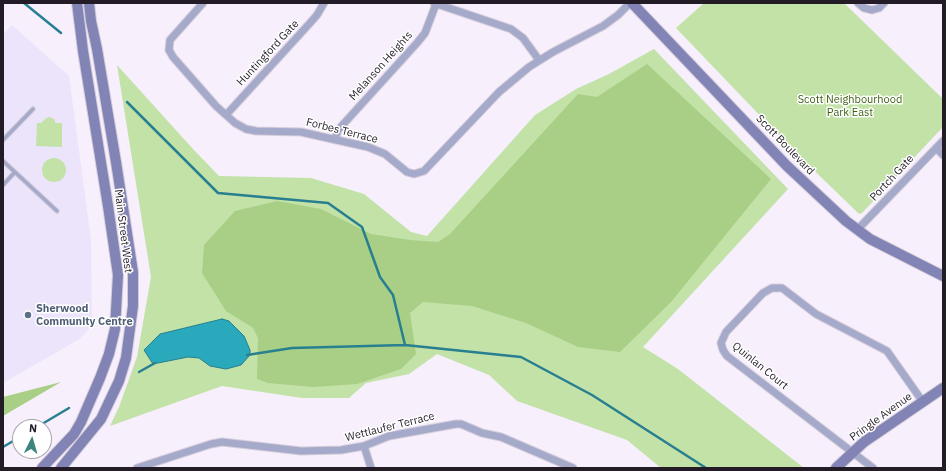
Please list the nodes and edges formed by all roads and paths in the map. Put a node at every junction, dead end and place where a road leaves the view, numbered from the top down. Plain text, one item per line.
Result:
1 (77, 3) edge
2 (89, 3) edge
3 (203, 3) edge
4 (324, 3) edge
5 (435, 3) edge
6 (631, 3) edge
7 (858, 3) edge
8 (884, 3) edge
9 (539, 60) junction
10 (33, 109) dead end
11 (226, 115) junction
12 (336, 139) junction
13 (3, 140) edge
14 (943, 141) edge
15 (936, 148) junction
16 (943, 155) edge
17 (3, 161) edge
18 (15, 172) junction
19 (3, 185) edge
20 (57, 211) dead end
21 (857, 230) junction
22 (943, 276) edge
23 (943, 388) edge
24 (923, 402) junction
25 (364, 446) junction
26 (852, 452) junction
27 (42, 468) edge
28 (61, 468) edge
29 (137, 468) edge
30 (370, 468) edge
31 (573, 468) edge
32 (836, 468) edge
33 (873, 468) edge

1 - 27 main road, Main Street West
2 - 28 main road, Main Street West
3 - 11 street, Forbes Terrace
4 - 11 street, Huntingford Gate
5 - 9 street
5 - 12 street, Melanson Heights
6 - 9 street, Forbes Terrace
6 - 21 main road, Scott Boulevard
7 - 8 street
9 - 12 street, Forbes Terrace
10 - 13 lane
11 - 12 street, Forbes Terrace
14 - 15 street, Portch Gate
15 - 16 street
15 - 21 street, Portch Gate
17 - 18 lane
18 - 19 lane
18 - 20 lane
21 - 22 main road, Scott Boulevard
23 - 24 main road, Pringle Avenue
24 - 26 main road, Pringle Avenue
24 - 26 street, Quinlan Court
25 - 29 street, Wettlaufer Terrace
25 - 30 street
25 - 31 street, Wettlaufer Terrace
26 - 32 main road, Pringle Avenue
26 - 33 street, Quinlan Court

